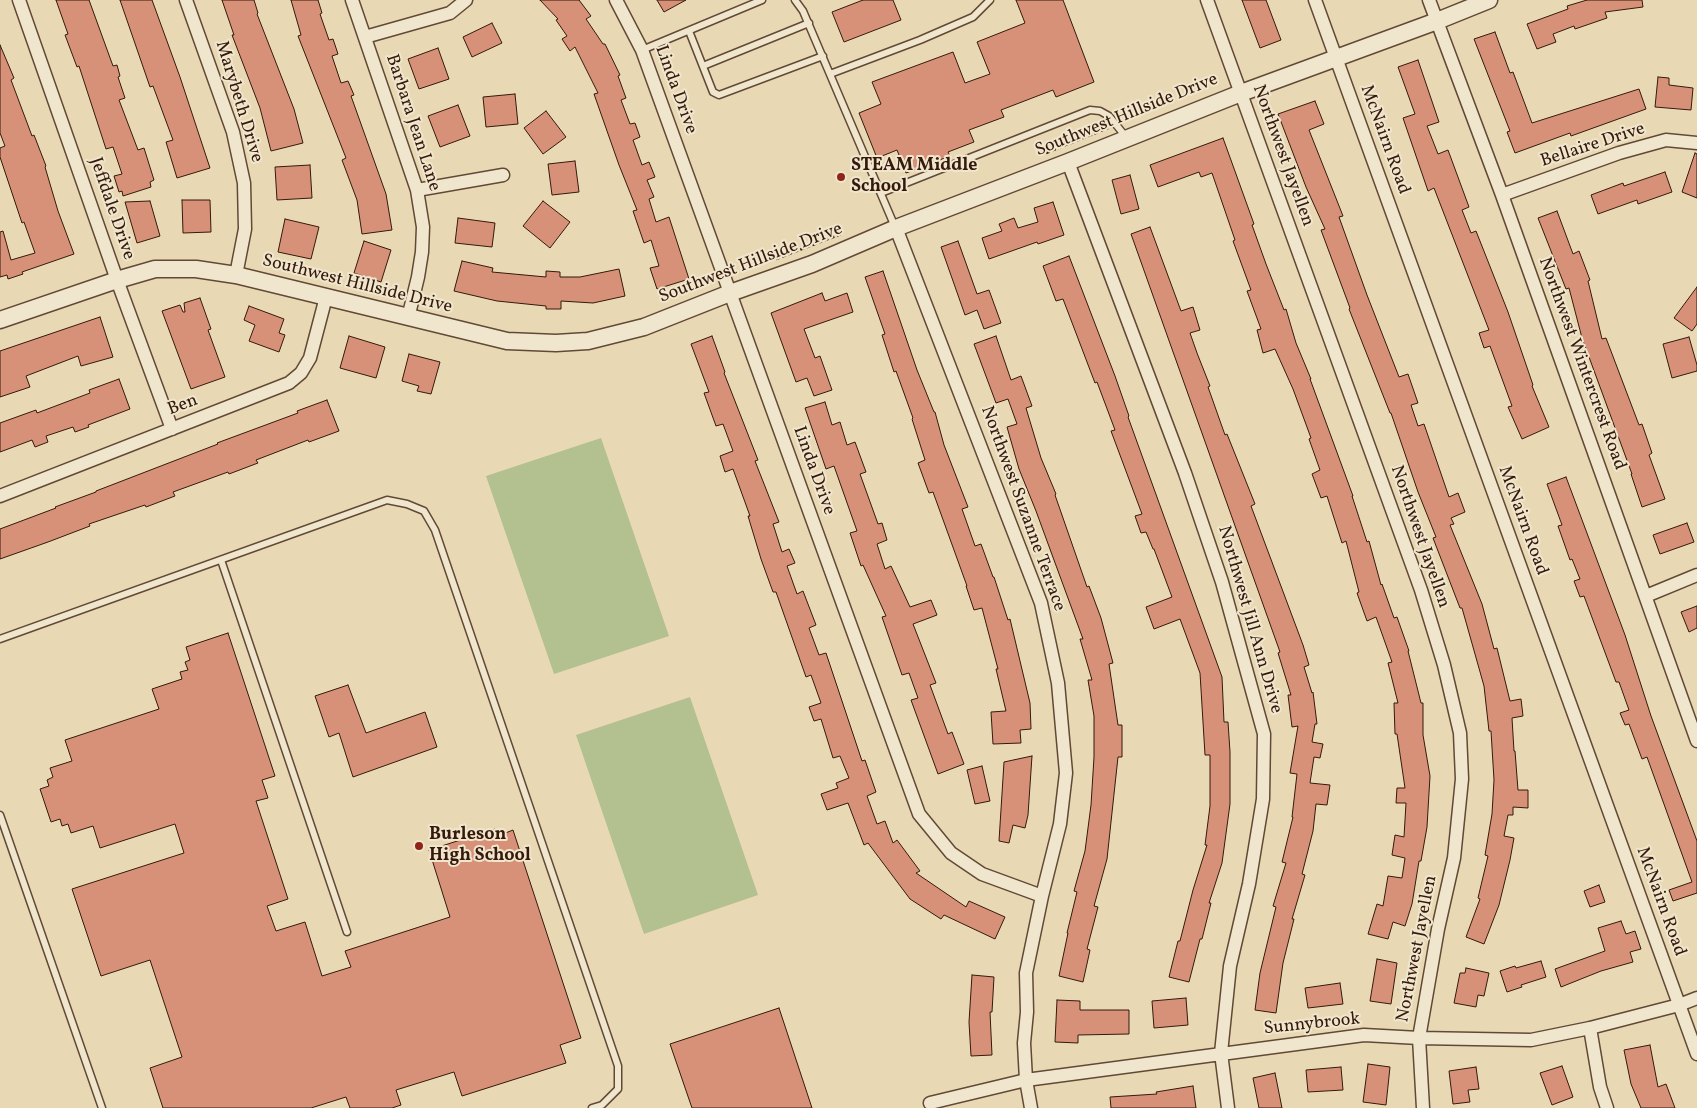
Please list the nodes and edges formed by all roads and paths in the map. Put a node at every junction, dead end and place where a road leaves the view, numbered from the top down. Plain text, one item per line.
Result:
1 (19, 0) edge
2 (186, 0) edge
3 (352, 0) edge
4 (466, 0) edge
5 (616, 0) edge
6 (762, 0) edge
7 (795, 0) edge
8 (990, 0) edge
9 (1207, 0) edge
10 (1316, 0) edge
11 (1429, 0) edge
12 (1490, 0) edge
13 (1437, 21) junction
14 (808, 23) junction
15 (688, 31) junction
16 (365, 37) junction
17 (642, 50) junction
18 (823, 56) junction
19 (1336, 58) junction
20 (703, 66) junction
21 (830, 74) junction
22 (1241, 93) junction
23 (1127, 138) junction
24 (1697, 143) edge
25 (1068, 162) junction
26 (503, 175) dead end
27 (417, 190) junction
28 (881, 193) junction
29 (1502, 195) junction
30 (896, 228) junction
31 (236, 275) junction
32 (118, 280) junction
33 (730, 293) junction
34 (326, 297) junction
35 (408, 318) junction
36 (0, 320) edge
37 (172, 430) junction
38 (0, 496) edge
39 (221, 560) junction
40 (1697, 576) edge
41 (1646, 596) junction
42 (0, 639) edge
43 (1697, 741) edge
44 (0, 815) edge
45 (1042, 896) junction
46 (347, 932) dead end
47 (1697, 998) edge
48 (1679, 1005) junction
49 (1590, 1028) junction
50 (1419, 1038) junction
51 (1221, 1053) junction
52 (1697, 1054) edge
53 (1026, 1080) junction
54 (930, 1103) dead end
55 (102, 1108) edge
56 (592, 1108) edge
57 (1031, 1108) edge
58 (1228, 1108) edge
59 (1423, 1108) edge
60 (1607, 1108) edge

1 - 32 street, Jeffdale Drive
2 - 31 street, Marybeth Drive
3 - 16 street, Barbara Jean Lane
4 - 16 street
5 - 17 street, Linda Drive
6 - 15 lane
7 - 14 lane
8 - 21 lane
9 - 22 street, Northwest Jayellen
10 - 19 street, McNairn Road
11 - 13 street, Northwest Wintercrest Road
12 - 13 street, Southwest Hillside Drive
13 - 19 street, Southwest Hillside Drive
13 - 29 street, Northwest Wintercrest Road
14 - 18 lane
14 - 20 lane
15 - 17 lane
15 - 20 lane
16 - 27 street, Barbara Jean Lane
17 - 33 street, Linda Drive
18 - 20 lane
18 - 21 lane
19 - 22 street, Southwest Hillside Drive
19 - 48 street, McNairn Road
21 - 28 lane
22 - 23 street, Southwest Hillside Drive
22 - 50 street, Northwest Jayellen
23 - 25 street, Southwest Hillside Drive
23 - 28 lane
24 - 29 street, Bellaire Drive
25 - 30 street, Southwest Hillside Drive
25 - 51 street, Northwest Jill Ann Drive
26 - 27 street
27 - 35 street, Barbara Jean Lane
28 - 30 lane
29 - 41 street, Northwest Wintercrest Road
30 - 33 street, Southwest Hillside Drive
30 - 45 street, Northwest Suzanne Terrace
31 - 32 street, Southwest Hillside Drive
31 - 34 street, Southwest Hillside Drive
32 - 36 street, Southwest Hillside Drive
32 - 37 street, Jeffdale Drive
33 - 35 street, Southwest Hillside Drive
33 - 45 street, Linda Drive
34 - 35 street, Southwest Hillside Drive
34 - 37 street, Ben
37 - 38 street, Ben
39 - 42 lane
39 - 46 lane
39 - 56 lane
40 - 41 street
41 - 43 street, Northwest Wintercrest Road
44 - 55 lane
45 - 53 street, Northwest Suzanne Terrace
47 - 48 street, Sunnybrook
48 - 49 street, Sunnybrook
48 - 52 street, McNairn Road
49 - 50 street, Sunnybrook
49 - 60 street
50 - 51 street, Sunnybrook
50 - 59 street, Northwest Jayellen
51 - 53 street, Sunnybrook
51 - 58 street, Northwest Jill Ann Drive
53 - 54 street, Sunnybrook
53 - 57 street, Northwest Suzanne Terrace

